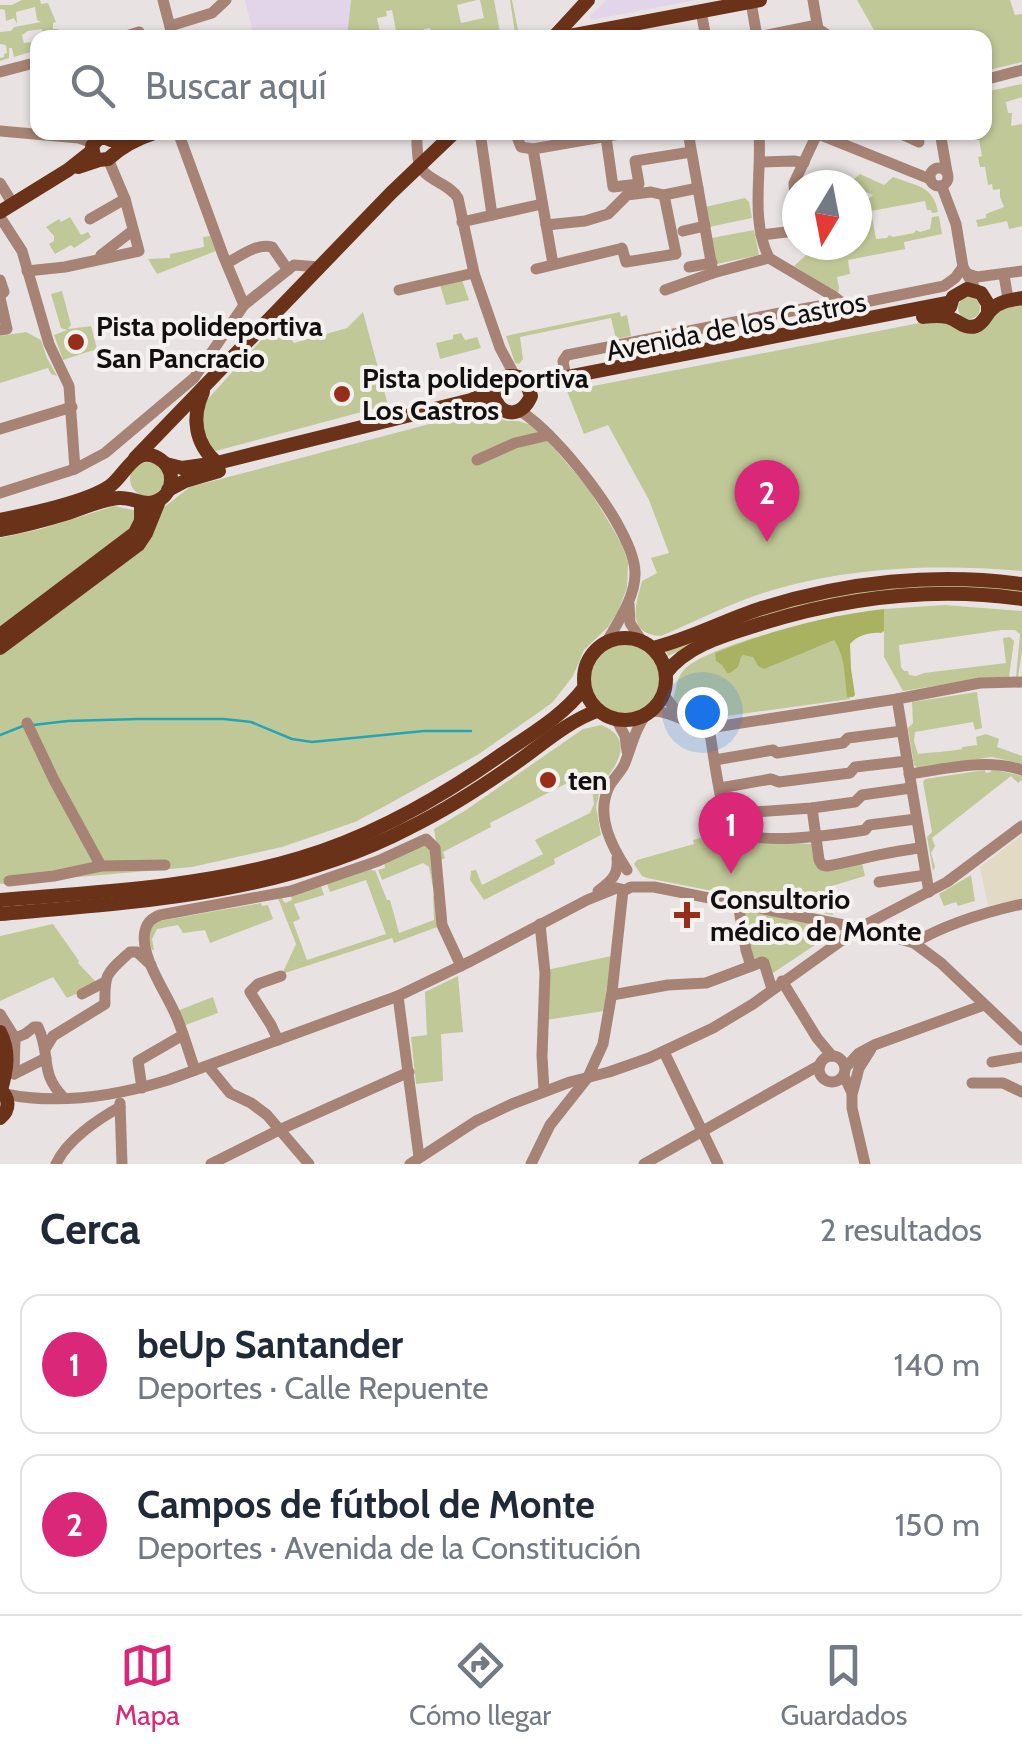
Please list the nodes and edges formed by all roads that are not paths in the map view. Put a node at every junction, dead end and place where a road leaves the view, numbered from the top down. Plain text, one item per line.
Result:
1 (163, 0) edge
2 (226, 0) edge
3 (813, 0) edge
4 (756, 1) edge
5 (586, 3) edge
6 (701, 11) junction
7 (817, 25) junction
8 (171, 30) edge
9 (176, 30) edge
10 (572, 30) edge
11 (592, 30) edge
12 (608, 30) edge
13 (705, 30) edge
14 (762, 30) edge
15 (795, 30) edge
16 (820, 30) edge
17 (30, 64) edge
18 (1022, 70) edge
19 (0, 72) edge
20 (992, 78) edge
21 (0, 131) edge
22 (30, 134) edge
23 (83, 140) edge
24 (125, 140) edge
25 (181, 140) edge
26 (419, 140) edge
27 (446, 140) edge
28 (481, 140) edge
29 (519, 140) edge
30 (586, 140) edge
31 (606, 140) edge
32 (689, 140) edge
33 (760, 140) edge
34 (819, 140) edge
35 (840, 140) edge
36 (915, 140) edge
37 (942, 140) edge
38 (919, 142) dead end
39 (533, 148) junction
40 (103, 151) junction
41 (691, 152) junction
42 (425, 160) junction
43 (761, 162) junction
44 (804, 163) junction
45 (800, 170) edge
46 (940, 176) junction
47 (435, 179) junction
48 (404, 180) junction
49 (0, 183) edge
50 (698, 188) junction
51 (664, 195) junction
52 (125, 199) junction
53 (542, 204) junction
54 (4, 211) edge
55 (492, 216) junction
56 (90, 218) dead end
57 (462, 222) junction
58 (546, 225) junction
59 (704, 226) junction
60 (683, 230) dead end
61 (132, 231) junction
62 (782, 232) edge
63 (761, 235) junction
64 (114, 252) junction
65 (224, 257) junction
66 (769, 258) junction
67 (552, 264) junction
68 (319, 267) junction
69 (689, 267) dead end
70 (712, 268) junction
71 (536, 269) dead end
72 (288, 270) junction
73 (965, 270) junction
74 (26, 271) junction
75 (1022, 271) edge
76 (474, 273) junction
77 (1004, 274) junction
78 (0, 280) edge
79 (817, 288) junction
80 (399, 290) dead end
81 (665, 290) dead end
82 (1017, 294) edge
83 (0, 296) edge
84 (983, 300) junction
85 (842, 303) junction
86 (244, 304) junction
87 (954, 304) junction
88 (819, 306) junction
89 (865, 320) junction
90 (719, 324) junction
91 (0, 330) edge
92 (723, 347) junction
93 (566, 378) junction
94 (210, 380) junction
95 (514, 392) junction
96 (72, 407) junction
97 (179, 413) junction
98 (0, 430) edge
99 (545, 430) junction
100 (135, 458) junction
101 (477, 460) dead end
102 (164, 462) junction
103 (217, 463) junction
104 (75, 469) junction
105 (124, 473) junction
106 (0, 492) edge
107 (164, 495) junction
108 (136, 501) junction
109 (0, 520) edge
110 (0, 530) edge
111 (1022, 584) edge
112 (1022, 599) edge
113 (629, 600) junction
114 (0, 635) edge
115 (606, 643) junction
116 (647, 644) junction
117 (0, 648) edge
118 (666, 673) junction
119 (1022, 682) edge
120 (584, 688) junction
121 (664, 696) junction
122 (897, 699) junction
123 (597, 711) junction
124 (650, 712) junction
125 (616, 719) junction
126 (683, 719) junction
127 (27, 723) dead end
128 (708, 728) junction
129 (902, 731) junction
130 (627, 755) junction
131 (715, 760) junction
132 (907, 761) junction
133 (1022, 770) edge
134 (909, 774) junction
135 (720, 788) junction
136 (912, 788) junction
137 (812, 808) junction
138 (726, 814) junction
139 (916, 818) junction
140 (1021, 827) edge
141 (815, 838) junction
142 (921, 848) junction
143 (164, 865) dead end
144 (101, 866) junction
145 (926, 875) junction
146 (623, 880) junction
147 (9, 881) dead end
148 (879, 882) dead end
149 (928, 892) junction
150 (0, 900) edge
151 (738, 904) junction
152 (1022, 904) edge
153 (0, 914) edge
154 (540, 924) junction
155 (859, 928) junction
156 (914, 944) junction
157 (152, 966) junction
158 (461, 966) junction
159 (751, 966) junction
160 (281, 976) dead end
161 (104, 983) junction
162 (777, 985) junction
163 (82, 994) dead end
164 (612, 995) junction
165 (398, 996) junction
166 (984, 1004) junction
167 (0, 1014) edge
168 (7, 1035) edge
169 (183, 1035) junction
170 (278, 1040) junction
171 (1022, 1040) edge
172 (874, 1046) junction
173 (664, 1052) junction
174 (49, 1053) junction
175 (1022, 1056) edge
176 (992, 1062) dead end
177 (834, 1064) junction
178 (208, 1066) junction
179 (195, 1070) junction
180 (408, 1072) junction
181 (588, 1077) junction
182 (827, 1081) junction
183 (972, 1083) dead end
184 (783, 1086) junction
185 (142, 1088) junction
186 (544, 1091) junction
187 (1022, 1092) edge
188 (852, 1093) junction
189 (64, 1098) junction
190 (3, 1099) edge
191 (120, 1100) junction
192 (852, 1108) junction
193 (280, 1130) junction
194 (703, 1130) junction
195 (414, 1160) edge
196 (56, 1164) edge
197 (122, 1164) edge
198 (211, 1164) edge
199 (309, 1164) edge
200 (531, 1164) edge
201 (644, 1164) edge
202 (718, 1164) edge
203 (865, 1164) edge

1 - 8 street
2 - 9 street
3 - 7 street
4 - 6 main road
4 - 14 street
5 - 10 main road
5 - 11 main road
6 - 12 main road
6 - 13 street
7 - 15 street
7 - 16 street
17 - 19 street
18 - 20 street
21 - 22 street
23 - 40 street
24 - 40 main road
25 - 65 street
26 - 42 street
27 - 42 main road
28 - 55 street
29 - 39 street
30 - 39 street
31 - 41 street
32 - 41 street
33 - 43 street
34 - 44 street
35 - 46 street
36 - 38 street
37 - 46 street
39 - 53 street
40 - 52 street
40 - 54 main road
41 - 50 street
42 - 47 street
42 - 48 main road
43 - 44 street
43 - 63 street
44 - 45 street
46 - 73 street
47 - 48 street
47 - 57 street
48 - 68 main road
49 - 54 street
50 - 51 street
50 - 59 street
51 - 58 street
51 - 67 street
52 - 56 street
52 - 61 street
53 - 55 street
53 - 58 street
54 - 74 street
55 - 57 street
57 - 76 street
58 - 67 street
59 - 60 street
59 - 70 street
61 - 64 street
61 - 64 street
62 - 63 street
63 - 66 street
64 - 74 street
65 - 72 street
65 - 86 street
66 - 70 street
66 - 79 street
67 - 71 street
68 - 72 street
68 - 94 main road
69 - 70 street
70 - 81 street
72 - 86 street
73 - 77 street, Avenida de los Castros
73 - 84 street
73 - 85 street, Avenida de los Castros
73 - 87 street
74 - 96 street
75 - 77 street, Avenida de los Castros
76 - 80 street
76 - 95 street
77 - 82 street
78 - 83 street
79 - 85 street
79 - 88 street
82 - 84 main road
83 - 91 street
84 - 87 main road
84 - 87 main road
85 - 88 street, Avenida de los Castros
85 - 89 street
86 - 104 street
87 - 89 main road, Avenida de los Castros
87 - 95 main road, Avenida de los Castros
88 - 90 street, Avenida de los Castros
89 - 92 main road, Avenida de los Castros
90 - 92 street, Avenida de los Castros
90 - 93 street, Avenida de los Castros
92 - 93 main road, Avenida de los Castros
93 - 95 main road, Avenida de los Castros
94 - 97 main road
94 - 103 main road
95 - 99 street
95 - 103 main road, Avenida de los Castros
95 - 107 main road, Avenida de los Castros
96 - 98 street
96 - 104 street
97 - 100 main road
97 - 102 main road
99 - 101 street
99 - 113 street
100 - 102 main road
100 - 105 main road
102 - 103 main road, Avenida de los Castros
102 - 107 main road
104 - 106 street
105 - 108 main road
105 - 109 main road
107 - 108 main road
107 - 117 main road
108 - 110 main road
108 - 114 main road
111 - 116 main road
112 - 118 main road
113 - 115 street
113 - 116 street
115 - 116 main road
115 - 120 main road
116 - 118 main road
118 - 121 main road
119 - 122 street
120 - 123 main road
120 - 150 main road
121 - 124 main road
121 - 126 street
122 - 128 street
122 - 129 street
123 - 125 main road
123 - 153 main road
124 - 125 main road
124 - 126 street
124 - 130 street
125 - 130 street
126 - 128 street
127 - 144 street
128 - 131 street
129 - 131 street
129 - 132 street
130 - 146 street
131 - 135 street
132 - 134 street
132 - 135 street
133 - 134 street
134 - 136 street
135 - 138 street
136 - 137 street
136 - 139 street
137 - 138 street
137 - 141 street
138 - 141 street
139 - 141 street
139 - 142 street
140 - 149 street
141 - 142 street
142 - 145 street
143 - 144 street
144 - 147 street
145 - 148 street
145 - 149 street
146 - 151 street
146 - 154 street
146 - 164 street
149 - 155 street
151 - 155 street
151 - 159 street
152 - 156 street
154 - 158 street
154 - 186 street
155 - 156 street
155 - 162 street
156 - 166 street
157 - 158 street
157 - 161 street
157 - 169 street
158 - 165 street
159 - 162 street
159 - 164 street
160 - 170 street
161 - 163 street
161 - 174 street
162 - 173 street
162 - 177 street
164 - 181 street
165 - 170 street
165 - 180 street
166 - 171 street
166 - 172 street
167 - 168 street
168 - 174 street
168 - 174 street
168 - 190 main road
169 - 179 street
169 - 185 street
170 - 178 street
172 - 177 street
172 - 188 street
173 - 181 street
173 - 194 street
174 - 189 street
175 - 176 street
177 - 182 street
177 - 182 street
177 - 184 street
177 - 188 street
178 - 179 street
178 - 193 street
179 - 185 street
180 - 193 street
180 - 195 street
181 - 186 street
181 - 200 street
182 - 184 street
182 - 192 street
183 - 187 street
184 - 194 street
185 - 191 street
186 - 195 street
188 - 192 street
189 - 190 street
189 - 191 street
191 - 196 street
191 - 197 street
192 - 203 street
193 - 198 street
193 - 199 street
194 - 201 street
194 - 202 street

